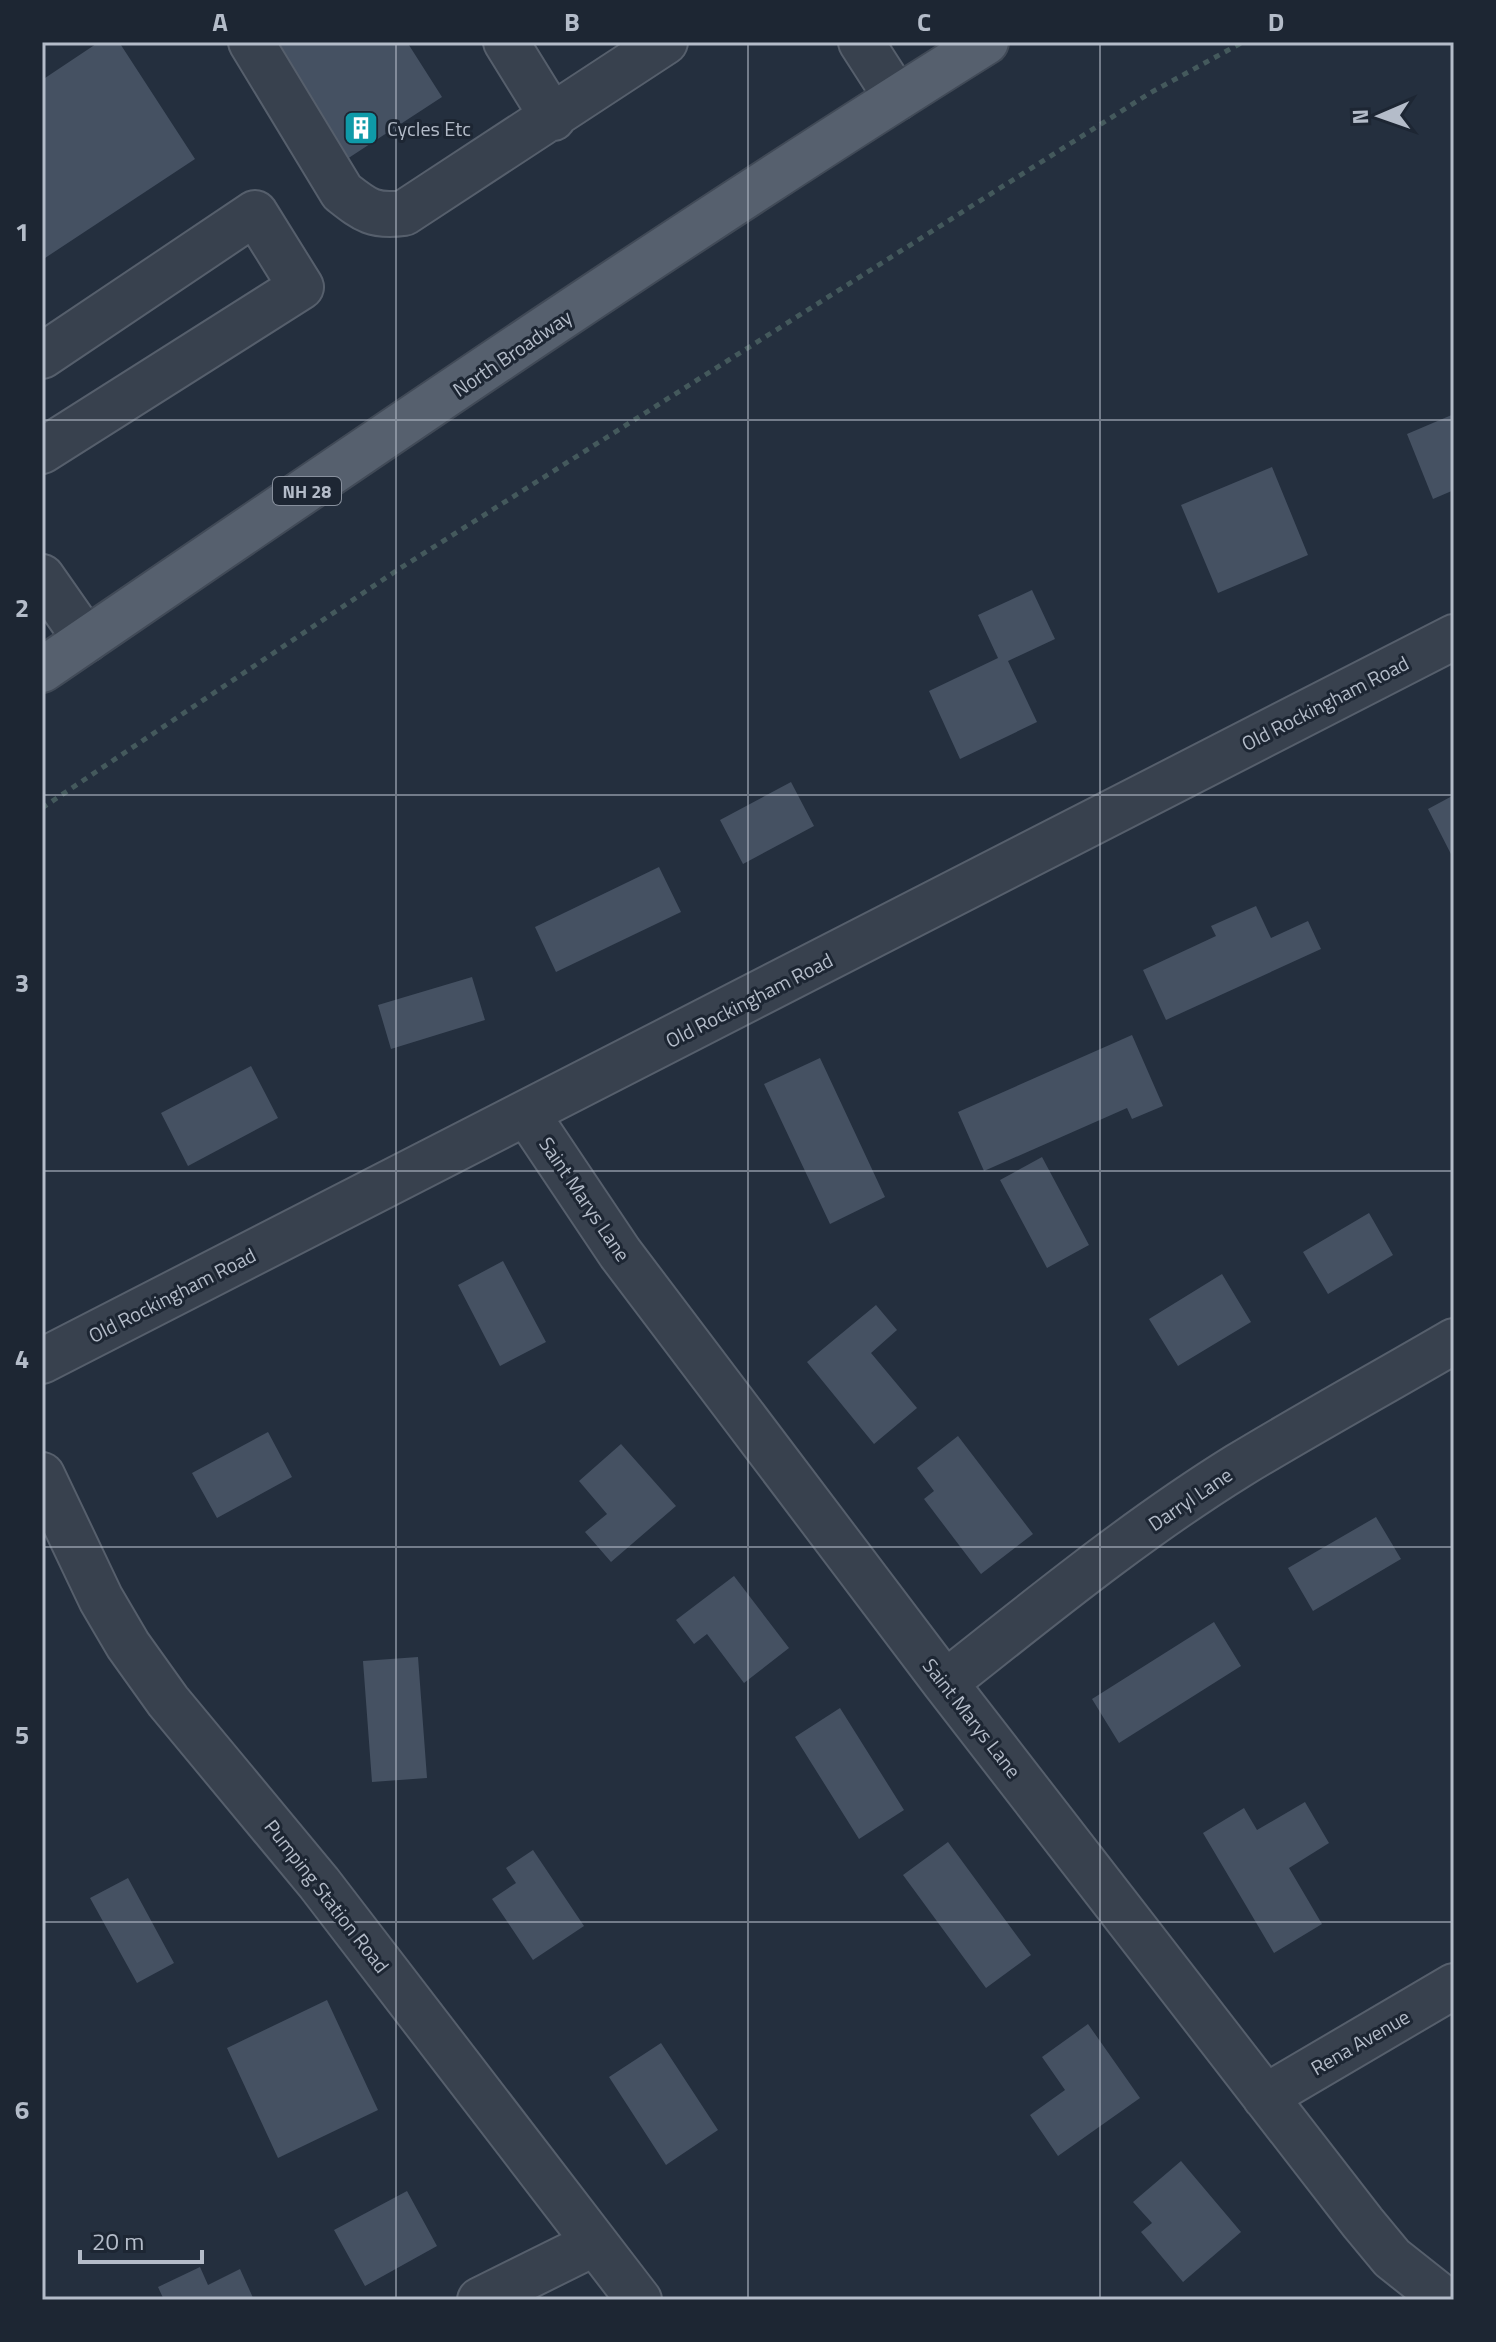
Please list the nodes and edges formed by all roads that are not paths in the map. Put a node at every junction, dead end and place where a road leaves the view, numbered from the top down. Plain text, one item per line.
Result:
1 (251, 42) edge
2 (506, 42) edge
3 (861, 42) edge
4 (986, 42) edge
5 (659, 44) edge
6 (897, 98) junction
7 (553, 118) junction
8 (42, 356) edge
9 (42, 451) edge
10 (42, 577) edge
11 (1454, 637) edge
12 (86, 640) junction
13 (42, 670) edge
14 (527, 1114) junction
15 (1454, 1341) edge
16 (42, 1361) edge
17 (42, 1475) edge
18 (945, 1683) junction
19 (1454, 1986) edge
20 (1265, 2097) junction
21 (595, 2243) junction
22 (480, 2300) edge
23 (639, 2300) edge
24 (1445, 2300) edge

1 - 7 street
2 - 7 street
3 - 6 street
4 - 6 main road, North Broadway / NH 28
5 - 7 street
6 - 12 main road, North Broadway / NH 28
8 - 9 street
10 - 12 street
11 - 14 street, Old Rockingham Road
12 - 13 main road, North Broadway / NH 28
14 - 16 street, Old Rockingham Road
14 - 18 street, Saint Marys Lane
15 - 18 street, Darryl Lane
17 - 21 street, Pumping Station Road
18 - 20 street, Saint Marys Lane
19 - 20 street, Rena Avenue
20 - 24 street, Saint Marys Lane
21 - 22 street
21 - 23 street, Pumping Station Road

